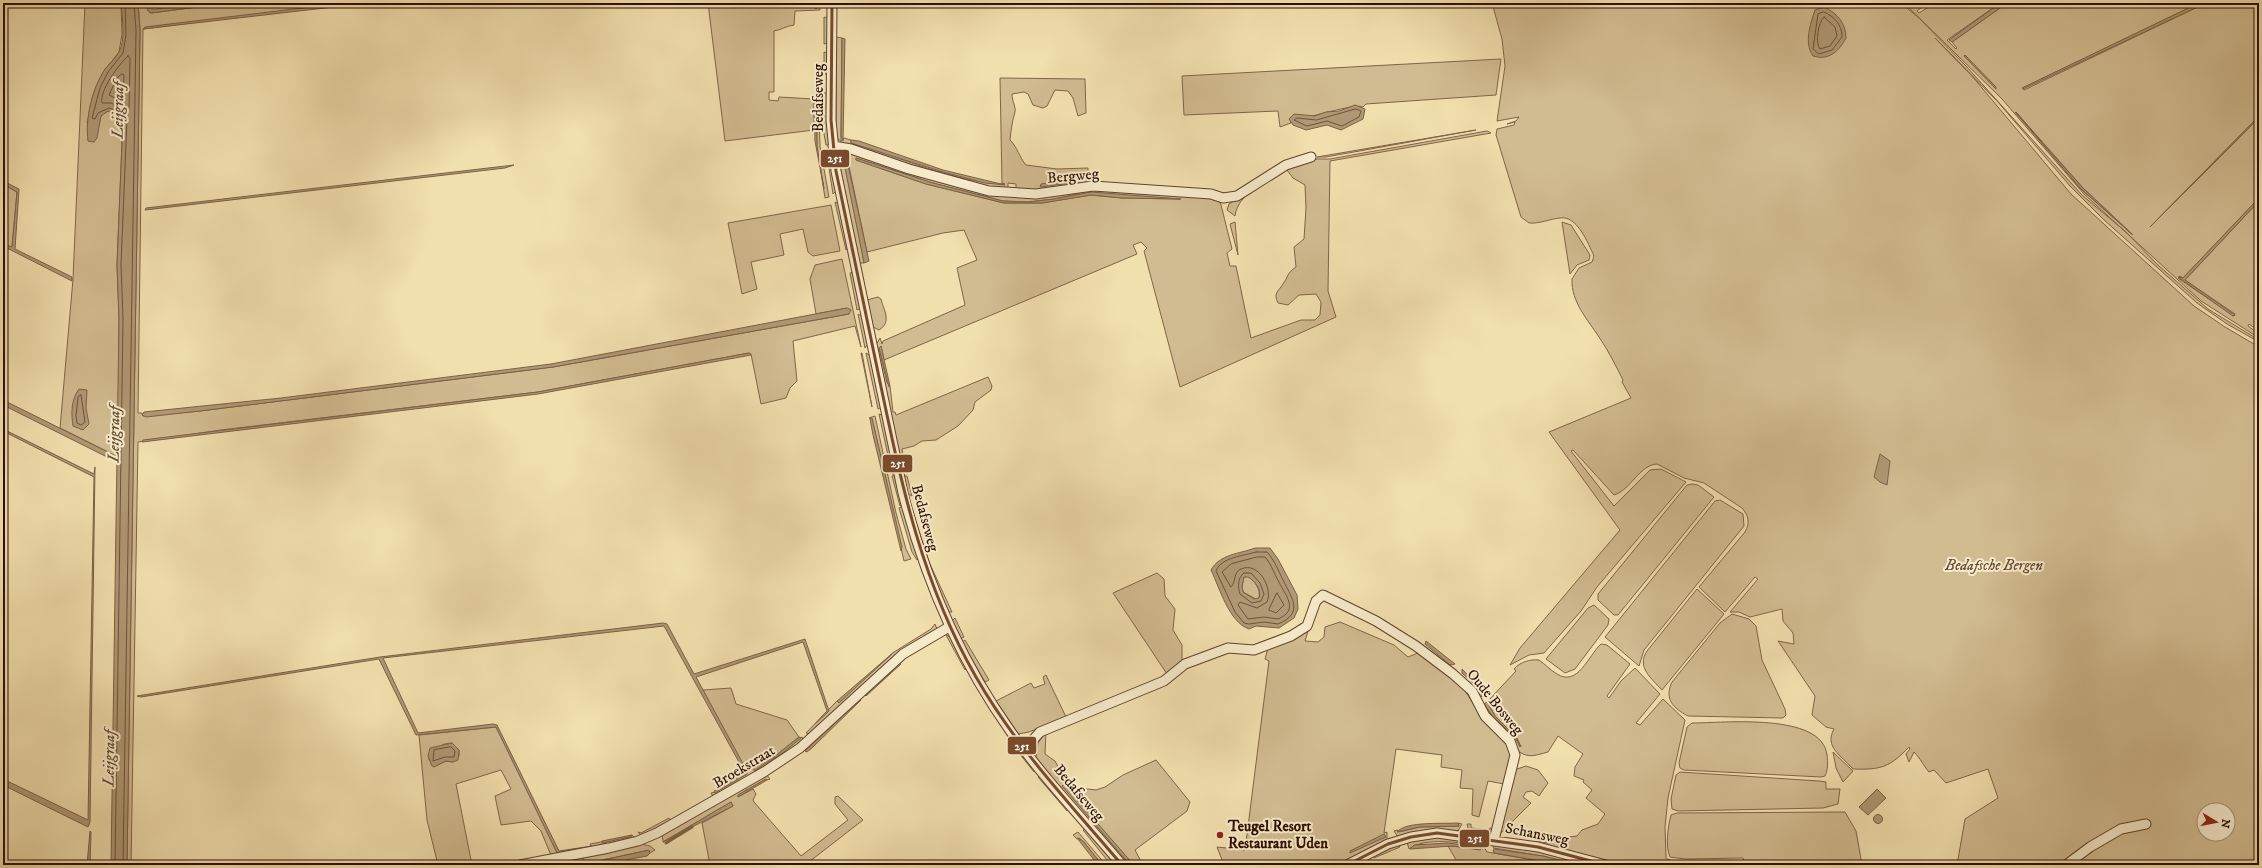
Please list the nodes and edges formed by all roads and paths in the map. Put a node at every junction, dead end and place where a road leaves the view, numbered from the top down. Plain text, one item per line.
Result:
1 (832, 3) edge
2 (833, 146) junction
3 (1311, 157) dead end
4 (949, 626) junction
5 (1024, 750) junction
6 (2146, 824) dead end
7 (1494, 840) junction
8 (520, 865) edge
9 (1122, 865) edge
10 (1347, 865) edge
11 (1606, 865) edge
12 (2066, 865) edge

1 - 2 street, Bedafseweg
2 - 3 street, Bergweg
2 - 4 street, Bedafseweg
4 - 5 street, Bedafseweg
4 - 8 street, Broekstraat
5 - 7 street, Oude Bosweg
5 - 9 street, Bedafseweg
6 - 12 street
7 - 10 street, Schansweg
7 - 11 street, Schansweg

